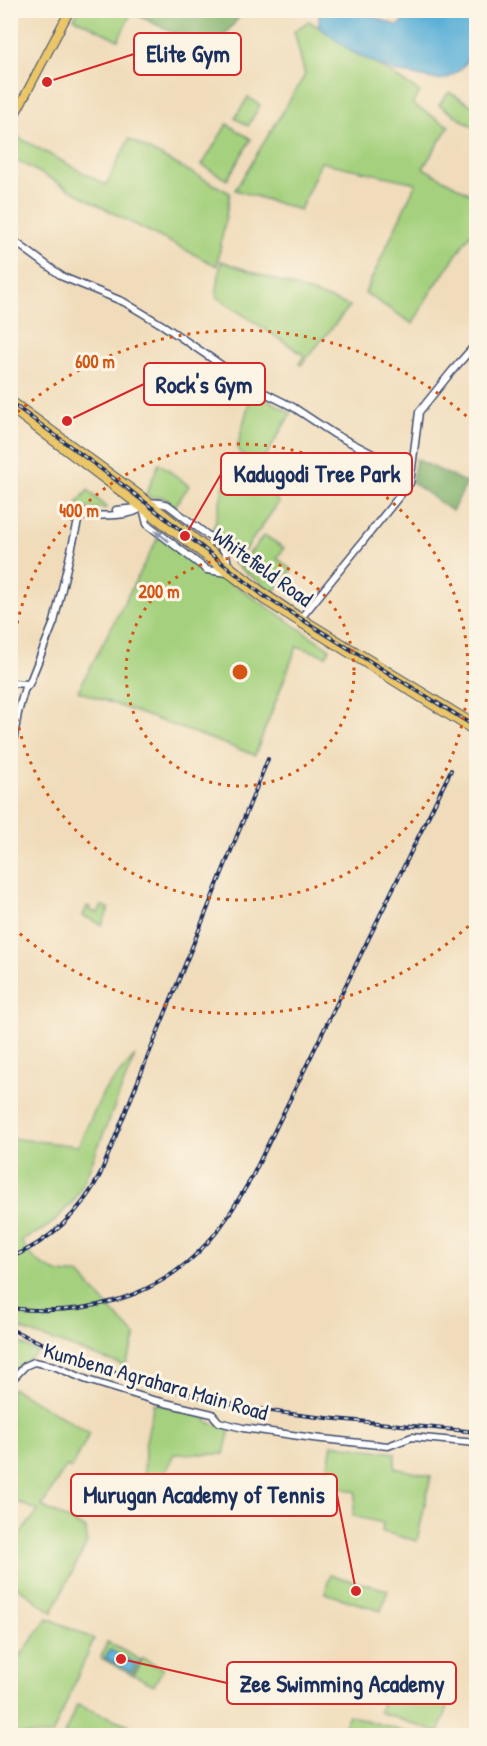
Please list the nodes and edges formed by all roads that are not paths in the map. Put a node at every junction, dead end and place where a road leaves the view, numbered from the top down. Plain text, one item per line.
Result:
1 (65, 10) edge
2 (70, 10) edge
3 (10, 116) edge
4 (10, 124) edge
5 (10, 238) edge
6 (477, 344) edge
7 (12, 405) edge
8 (411, 476) junction
9 (146, 505) junction
10 (228, 570) junction
11 (301, 618) junction
12 (10, 683) edge
13 (26, 685) junction
14 (477, 725) edge
15 (477, 732) edge
16 (10, 760) edge
17 (10, 1382) edge
18 (477, 1443) edge

1 - 3 main road
2 - 4 main road
5 - 8 street
6 - 8 street
7 - 9 main road, Whitefield Road
8 - 11 street
9 - 10 main road, Whitefield Road
9 - 10 street
9 - 13 street
10 - 11 main road, Whitefield Road
10 - 15 main road, Whitefield Road
11 - 14 main road, Whitefield Road
12 - 13 street
13 - 16 street
17 - 18 street, Kumbena Agrahara Main Road

